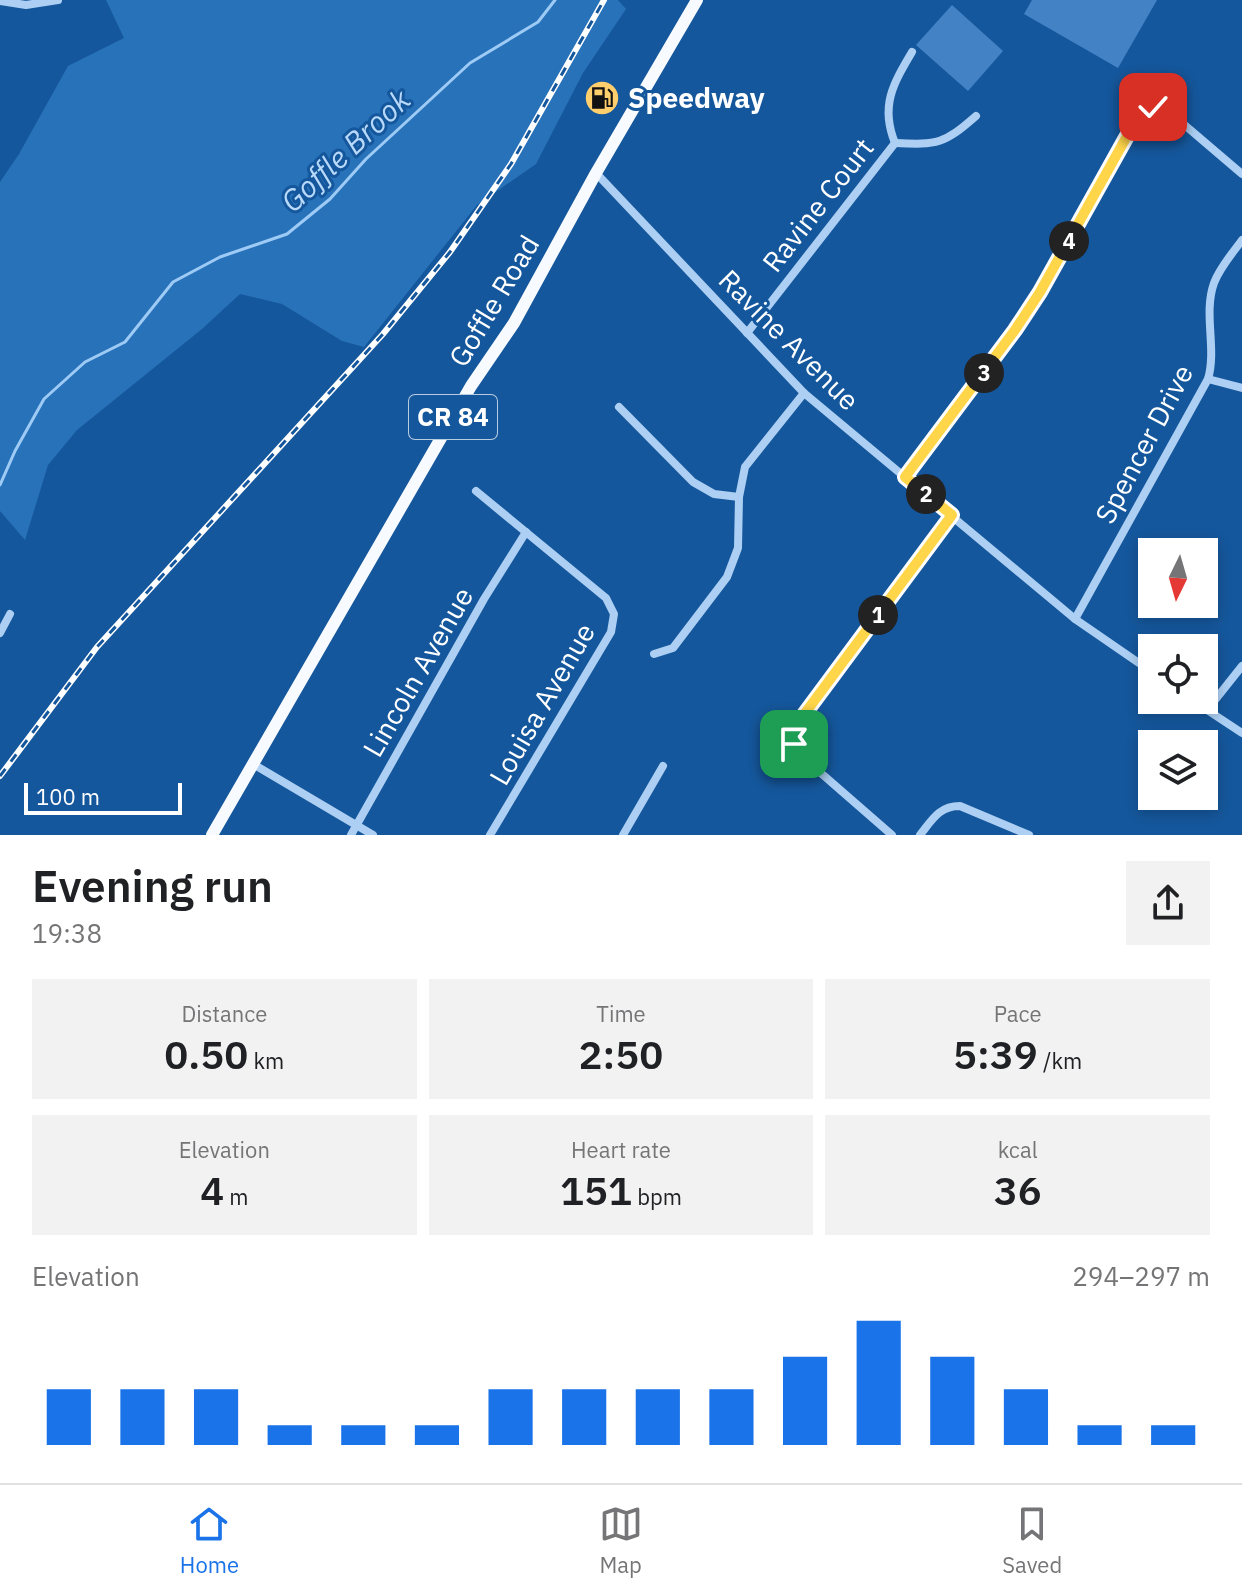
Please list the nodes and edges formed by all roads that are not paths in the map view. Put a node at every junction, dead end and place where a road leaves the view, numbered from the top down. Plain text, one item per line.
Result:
1 (58, 0) edge
2 (697, 0) edge
3 (0, 1) edge
4 (912, 52) dead end
5 (976, 116) dead end
6 (895, 143) junction
7 (596, 173) junction
8 (1242, 174) edge
9 (1242, 240) edge
10 (747, 333) junction
11 (1208, 379) junction
12 (1242, 388) edge
13 (804, 393) junction
14 (619, 407) dead end
15 (905, 477) junction
16 (476, 491) dead end
17 (739, 497) junction
18 (952, 515) junction
19 (526, 532) junction
20 (10, 614) dead end
21 (1075, 619) junction
22 (0, 633) edge
23 (654, 654) dead end
24 (1138, 662) edge
25 (1242, 666) edge
26 (1218, 696) edge
27 (1213, 714) edge
28 (1242, 733) edge
29 (253, 764) junction
30 (663, 766) dead end
31 (357, 826) junction
32 (212, 835) edge
33 (351, 835) edge
34 (373, 835) edge
35 (490, 835) edge
36 (623, 835) edge
37 (892, 835) edge
38 (920, 835) edge
39 (1029, 835) edge

1 - 3 street
2 - 7 main road, Goffle Road / CR 84
4 - 6 street
5 - 6 street
6 - 10 street, Ravine Court
7 - 10 street, Ravine Avenue
7 - 29 main road, Goffle Road / CR 84
8 - 15 street
9 - 11 street, Spencer Drive
10 - 13 street, Ravine Avenue
11 - 12 street
11 - 21 street, Spencer Drive
13 - 15 street, Ravine Avenue
13 - 17 street
14 - 17 street
15 - 18 street, Ravine Avenue
16 - 19 street
17 - 23 street
18 - 21 street, Ravine Avenue
18 - 37 street
19 - 31 street, Lincoln Avenue
19 - 35 street, Louisa Avenue
20 - 22 street
21 - 24 street, Ravine Avenue
25 - 26 street
27 - 28 street
29 - 31 street
29 - 32 main road, Goffle Road / CR 84
30 - 36 street
31 - 33 street, Lincoln Avenue
31 - 34 street
38 - 39 street

